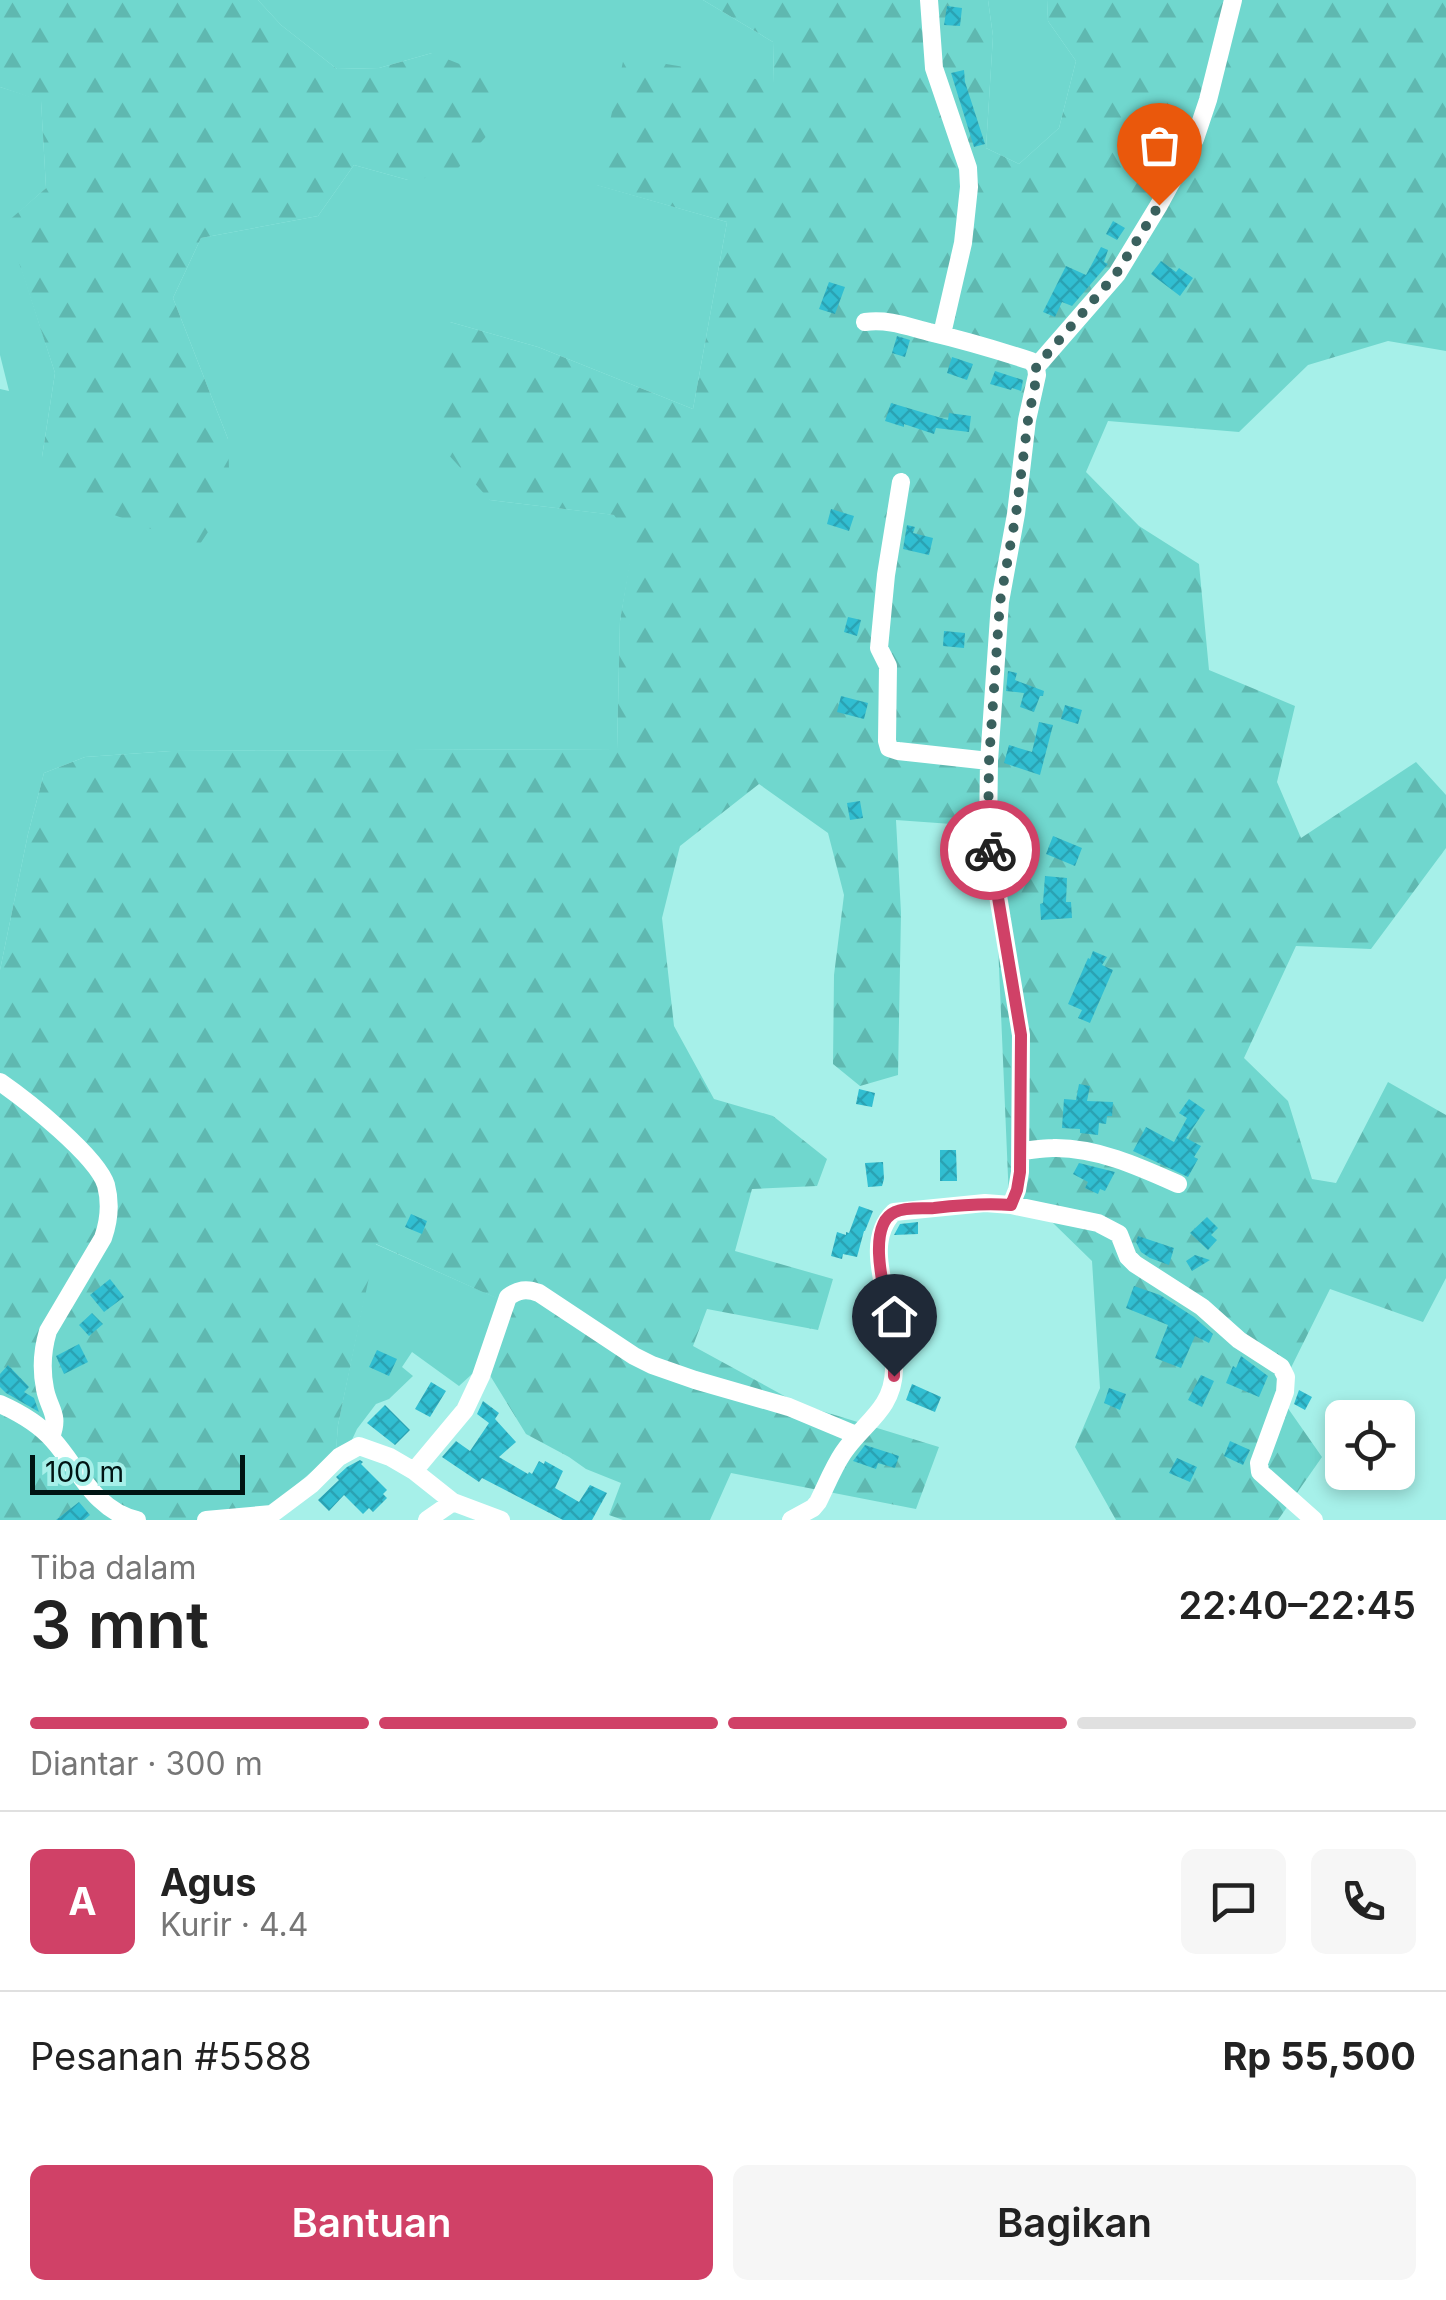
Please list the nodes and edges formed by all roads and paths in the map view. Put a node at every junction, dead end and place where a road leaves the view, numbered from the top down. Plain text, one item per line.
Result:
1 (929, 0) edge
2 (1232, 0) edge
3 (865, 322) dead end
4 (942, 334) junction
5 (1036, 367) junction
6 (901, 482) dead end
7 (989, 761) junction
8 (0, 1082) edge
9 (1021, 1151) junction
10 (1178, 1184) dead end
11 (1011, 1205) junction
12 (0, 1404) edge
13 (856, 1434) junction
14 (51, 1437) junction
15 (414, 1471) junction
16 (453, 1502) junction
17 (244, 1519) edge
18 (137, 1520) edge
19 (206, 1520) edge
20 (427, 1520) edge
21 (501, 1520) edge
22 (791, 1520) edge
23 (1314, 1520) edge

1 - 4 street
2 - 5 street
3 - 4 street
4 - 5 street
5 - 7 street
6 - 7 street
7 - 9 street
8 - 14 street
9 - 10 street
9 - 11 street
11 - 13 street
11 - 23 street
12 - 14 street
13 - 15 street
13 - 22 street
14 - 18 street
15 - 16 street
15 - 17 street
16 - 20 street
16 - 21 street
17 - 19 street

